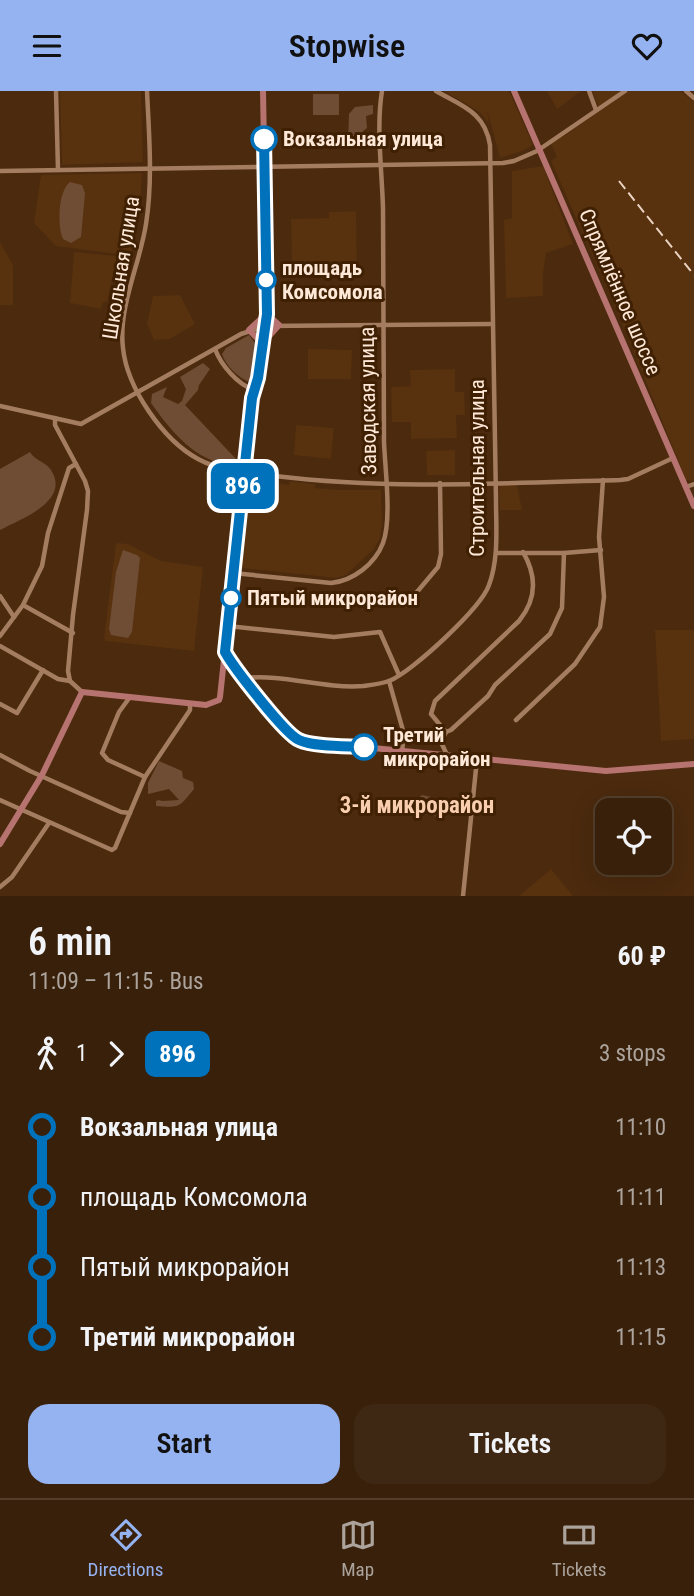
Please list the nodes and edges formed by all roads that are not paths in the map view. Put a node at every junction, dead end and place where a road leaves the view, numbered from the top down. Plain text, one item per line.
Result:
1 (56, 91) edge
2 (148, 91) edge
3 (263, 91) edge
4 (382, 91) edge
5 (436, 91) edge
6 (514, 91) edge
7 (589, 91) edge
8 (625, 91) edge
9 (686, 91) edge
10 (694, 98) edge
11 (596, 110) junction
12 (539, 149) junction
13 (382, 164) junction
14 (489, 164) junction
15 (264, 167) junction
16 (149, 169) junction
17 (58, 170) junction
18 (0, 171) edge
19 (267, 314) junction
20 (492, 324) junction
21 (279, 325) junction
22 (382, 325) junction
23 (266, 326) junction
24 (249, 330) junction
25 (263, 344) junction
26 (215, 349) junction
27 (254, 390) junction
28 (139, 392) junction
29 (0, 406) edge
30 (55, 418) junction
31 (673, 457) junction
32 (76, 464) junction
33 (244, 473) junction
34 (603, 480) junction
35 (495, 482) junction
36 (386, 483) junction
37 (440, 483) junction
38 (694, 484) edge
39 (686, 487) junction
40 (694, 506) edge
41 (601, 550) junction
42 (523, 552) junction
43 (496, 553) junction
44 (564, 553) junction
45 (233, 573) junction
46 (0, 596) edge
47 (23, 605) junction
48 (405, 605) dead end
49 (14, 617) junction
50 (228, 626) junction
51 (73, 633) junction
52 (0, 636) edge
53 (0, 646) edge
54 (225, 652) junction
55 (43, 670) junction
56 (400, 675) junction
57 (244, 678) junction
58 (70, 681) junction
59 (389, 681) junction
60 (222, 684) junction
61 (82, 692) junction
62 (130, 697) junction
63 (0, 704) edge
64 (190, 704) junction
65 (516, 720) dead end
66 (446, 733) junction
67 (402, 751) junction
68 (0, 755) edge
69 (447, 756) junction
70 (477, 759) junction
71 (694, 764) edge
72 (42, 775) junction
73 (145, 777) junction
74 (0, 800) edge
75 (23, 810) junction
76 (130, 813) junction
77 (49, 823) junction
78 (0, 844) edge
79 (0, 887) edge
80 (463, 896) edge

1 - 17 street
2 - 16 street, Школьная улица
3 - 15 street
4 - 13 street, Заводская улица
5 - 14 street, Строительная улица
6 - 12 street, Спрямлённое шоссе
7 - 11 street
8 - 11 street
9 - 10 street
11 - 12 street
12 - 14 street
12 - 31 street, Спрямлённое шоссе
13 - 14 street
13 - 15 street
13 - 22 street, Заводская улица
14 - 20 street, Строительная улица
15 - 16 street
15 - 19 street
16 - 17 street
16 - 28 street, Школьная улица
17 - 18 street
19 - 21 street
19 - 23 street
19 - 24 street
20 - 22 street
20 - 35 street, Строительная улица
21 - 22 street
21 - 23 street
21 - 25 street
22 - 36 street, Заводская улица
23 - 24 street
23 - 25 street
24 - 25 street
24 - 26 street
25 - 27 street
26 - 27 street
26 - 28 street
27 - 33 street
28 - 30 street
28 - 33 street, Школьная улица
29 - 30 street
30 - 32 street
31 - 34 street, Школьная улица
31 - 39 street, Спрямлённое шоссе
32 - 47 street
32 - 51 street
33 - 36 street, Школьная улица
33 - 45 street
34 - 35 street, Школьная улица
34 - 41 street
35 - 37 street, Школьная улица
35 - 43 street, Строительная улица
36 - 37 street, Школьная улица
36 - 45 street, Заводская улица
37 - 48 street
38 - 39 street
39 - 40 street, Спрямлённое шоссе
41 - 44 street
41 - 65 street
42 - 43 street
42 - 44 street
42 - 66 street
43 - 56 street, Строительная улица
44 - 66 street
45 - 50 street
46 - 49 street
47 - 49 street
47 - 51 street
49 - 52 street
50 - 54 street
50 - 56 street
51 - 58 street
53 - 55 street
54 - 57 street
54 - 60 street
55 - 58 street
55 - 63 street
56 - 59 street, Строительная улица
57 - 59 street, Строительная улица
57 - 60 street
57 - 67 street
58 - 61 street
59 - 67 street
60 - 64 street
61 - 62 street
61 - 72 street
62 - 64 street
62 - 73 street
64 - 73 street
66 - 69 street
67 - 69 street
68 - 72 street
69 - 70 street
70 - 71 street
70 - 80 street
72 - 75 street
72 - 76 street
73 - 76 street
74 - 75 street
75 - 77 street
75 - 78 street
76 - 77 street
77 - 79 street

